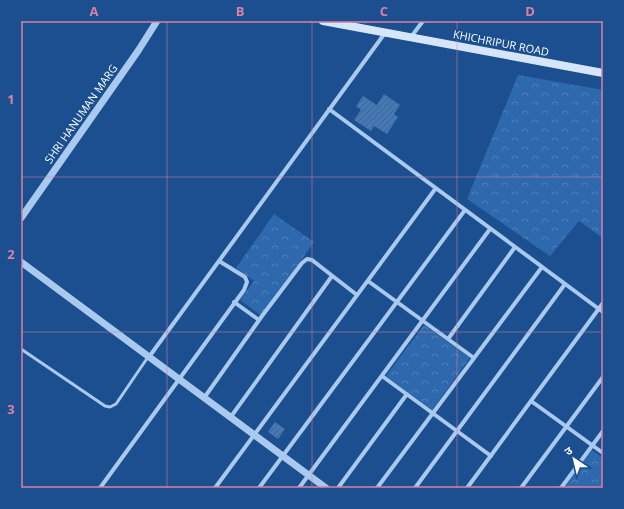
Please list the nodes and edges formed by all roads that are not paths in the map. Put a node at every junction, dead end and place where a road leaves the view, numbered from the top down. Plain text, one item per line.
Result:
1 (157, 21) edge
2 (324, 21) edge
3 (423, 21) edge
4 (385, 32) junction
5 (411, 37) junction
6 (603, 74) edge
7 (329, 109) junction
8 (436, 188) junction
9 (465, 210) junction
10 (21, 218) edge
11 (490, 229) junction
12 (515, 247) junction
13 (219, 261) junction
14 (21, 262) edge
15 (542, 267) junction
16 (332, 276) junction
17 (368, 281) junction
18 (565, 284) junction
19 (357, 295) junction
20 (234, 302) junction
21 (397, 302) junction
22 (603, 303) edge
23 (598, 309) junction
24 (603, 312) edge
25 (259, 320) junction
26 (423, 320) junction
27 (448, 339) junction
28 (21, 350) edge
29 (148, 357) junction
30 (474, 358) junction
31 (382, 376) junction
32 (603, 376) edge
33 (179, 380) junction
34 (407, 394) junction
35 (204, 398) junction
36 (531, 401) junction
37 (433, 413) junction
38 (230, 418) junction
39 (566, 427) junction
40 (457, 431) junction
41 (603, 431) edge
42 (254, 435) junction
43 (592, 445) junction
44 (603, 453) edge
45 (282, 456) junction
46 (490, 456) junction
47 (308, 475) junction
48 (100, 488) edge
49 (215, 488) edge
50 (259, 488) edge
51 (299, 488) edge
52 (326, 488) edge
53 (338, 488) edge
54 (377, 488) edge
55 (415, 488) edge
56 (467, 488) edge
57 (521, 488) edge
58 (561, 488) edge

1 - 10 street, SHRI HANUMAN MARG
2 - 4 main road, KHICHRIPUR ROAD
3 - 5 street
4 - 5 main road, KHICHRIPUR ROAD
4 - 7 street
5 - 6 main road, KHICHRIPUR ROAD
7 - 8 street
7 - 13 street
8 - 9 street
8 - 17 street
9 - 11 street
9 - 21 street
11 - 12 street
11 - 26 street
12 - 15 street
12 - 27 street
13 - 20 street
13 - 29 street
14 - 29 street
15 - 18 street
15 - 30 street
16 - 19 street
16 - 25 street
16 - 38 street
17 - 19 street
17 - 21 street
18 - 23 street
18 - 40 street
19 - 42 street
20 - 25 street
20 - 33 street
21 - 26 street
21 - 45 street
22 - 23 street
23 - 24 street
23 - 36 street
25 - 35 street
26 - 27 street
26 - 31 street
27 - 30 street
28 - 29 lane
29 - 33 street
30 - 37 street
31 - 34 street
31 - 47 street
32 - 39 street
33 - 35 street
33 - 48 street
34 - 37 street
34 - 53 street
35 - 38 street
36 - 39 street
36 - 46 street
37 - 40 street
37 - 54 street
38 - 42 street
39 - 43 street
39 - 57 street
40 - 46 street
40 - 55 street
41 - 43 street
42 - 45 street
42 - 49 street
43 - 44 street
43 - 58 street
45 - 47 street
45 - 50 street
46 - 56 street
47 - 51 street
47 - 52 street

